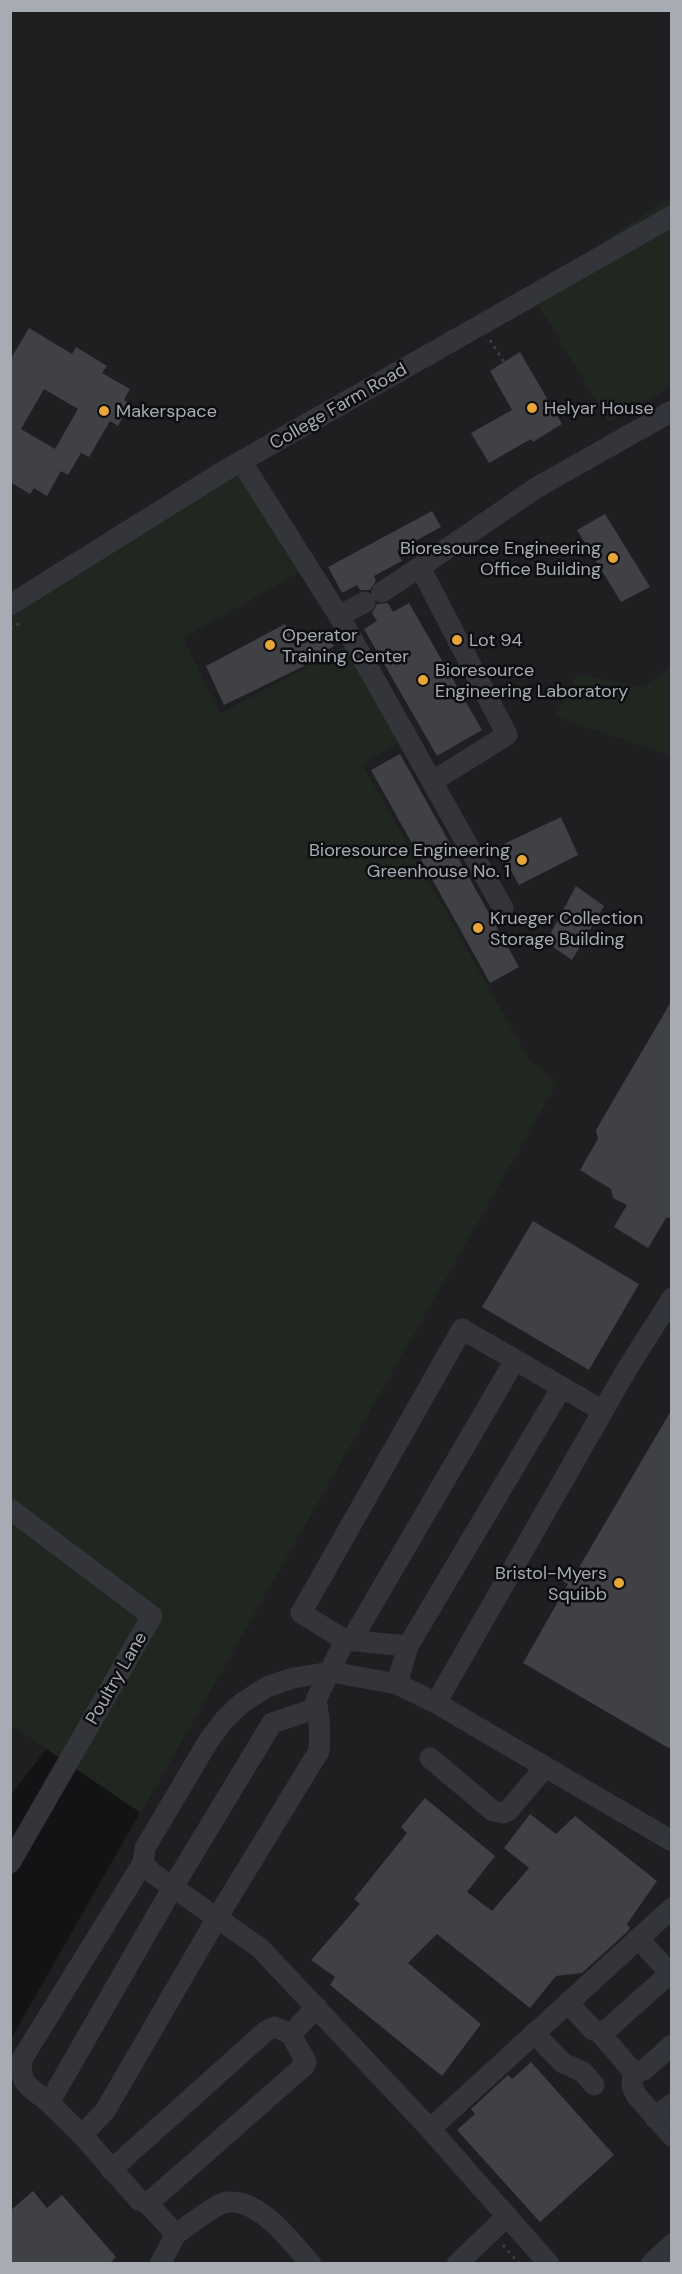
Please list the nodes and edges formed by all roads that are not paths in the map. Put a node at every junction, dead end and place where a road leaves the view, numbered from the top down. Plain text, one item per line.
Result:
1 (672, 216) edge
2 (672, 411) edge
3 (241, 461) junction
4 (420, 567) junction
5 (10, 605) edge
6 (339, 616) junction
7 (433, 781) junction
8 (503, 908) dead end
9 (672, 1298) edge
10 (515, 1360) junction
11 (562, 1387) junction
12 (603, 1411) junction
13 (10, 1509) edge
14 (348, 1640) junction
15 (408, 1646) junction
16 (331, 1672) junction
17 (397, 1684) junction
18 (436, 1703) junction
19 (317, 1708) junction
20 (430, 1758) dead end
21 (545, 1767) junction
22 (672, 1841) edge
23 (10, 1863) edge
24 (143, 1863) junction
25 (173, 1887) junction
26 (672, 1908) edge
27 (217, 1918) junction
28 (639, 1938) junction
29 (568, 2003) junction
30 (317, 2007) junction
31 (598, 2032) junction
32 (534, 2033) junction
33 (291, 2034) junction
34 (672, 2045) edge
35 (633, 2070) junction
36 (594, 2085) dead end
37 (46, 2100) junction
38 (672, 2104) edge
39 (655, 2118) junction
40 (430, 2128) junction
41 (82, 2135) junction
42 (672, 2136) edge
43 (111, 2170) junction
44 (146, 2202) junction
45 (507, 2216) junction
46 (176, 2234) junction
47 (672, 2244) edge
48 (160, 2264) edge
49 (311, 2264) edge
50 (457, 2264) edge
51 (549, 2264) edge
52 (651, 2264) edge

1 - 3 street, College Farm Road
2 - 4 street
3 - 5 street, College Farm Road
3 - 6 street
4 - 6 street
4 - 7 street
6 - 7 street
7 - 8 street
9 - 12 street
10 - 11 street
10 - 14 street
10 - 14 street
11 - 12 street
11 - 15 street
12 - 18 street
13 - 23 street, Poultry Lane
14 - 15 street
14 - 16 street
15 - 17 street
16 - 17 street
16 - 19 street
16 - 24 street
17 - 18 street
18 - 21 street
19 - 25 street
19 - 27 street
20 - 21 street
21 - 22 street
24 - 25 street
24 - 37 street
25 - 27 street
25 - 37 street
26 - 28 street
27 - 30 street
27 - 41 street
28 - 29 street
28 - 31 street
29 - 31 street
29 - 32 street
30 - 33 street
30 - 40 street
31 - 35 street
32 - 36 street
32 - 40 street
33 - 43 street
33 - 44 street
34 - 35 street
35 - 39 street
37 - 41 street
38 - 39 street
39 - 42 street
40 - 45 street
41 - 43 street
43 - 44 street
44 - 46 street
45 - 50 street
45 - 51 street
46 - 48 street
46 - 49 street
47 - 52 street

